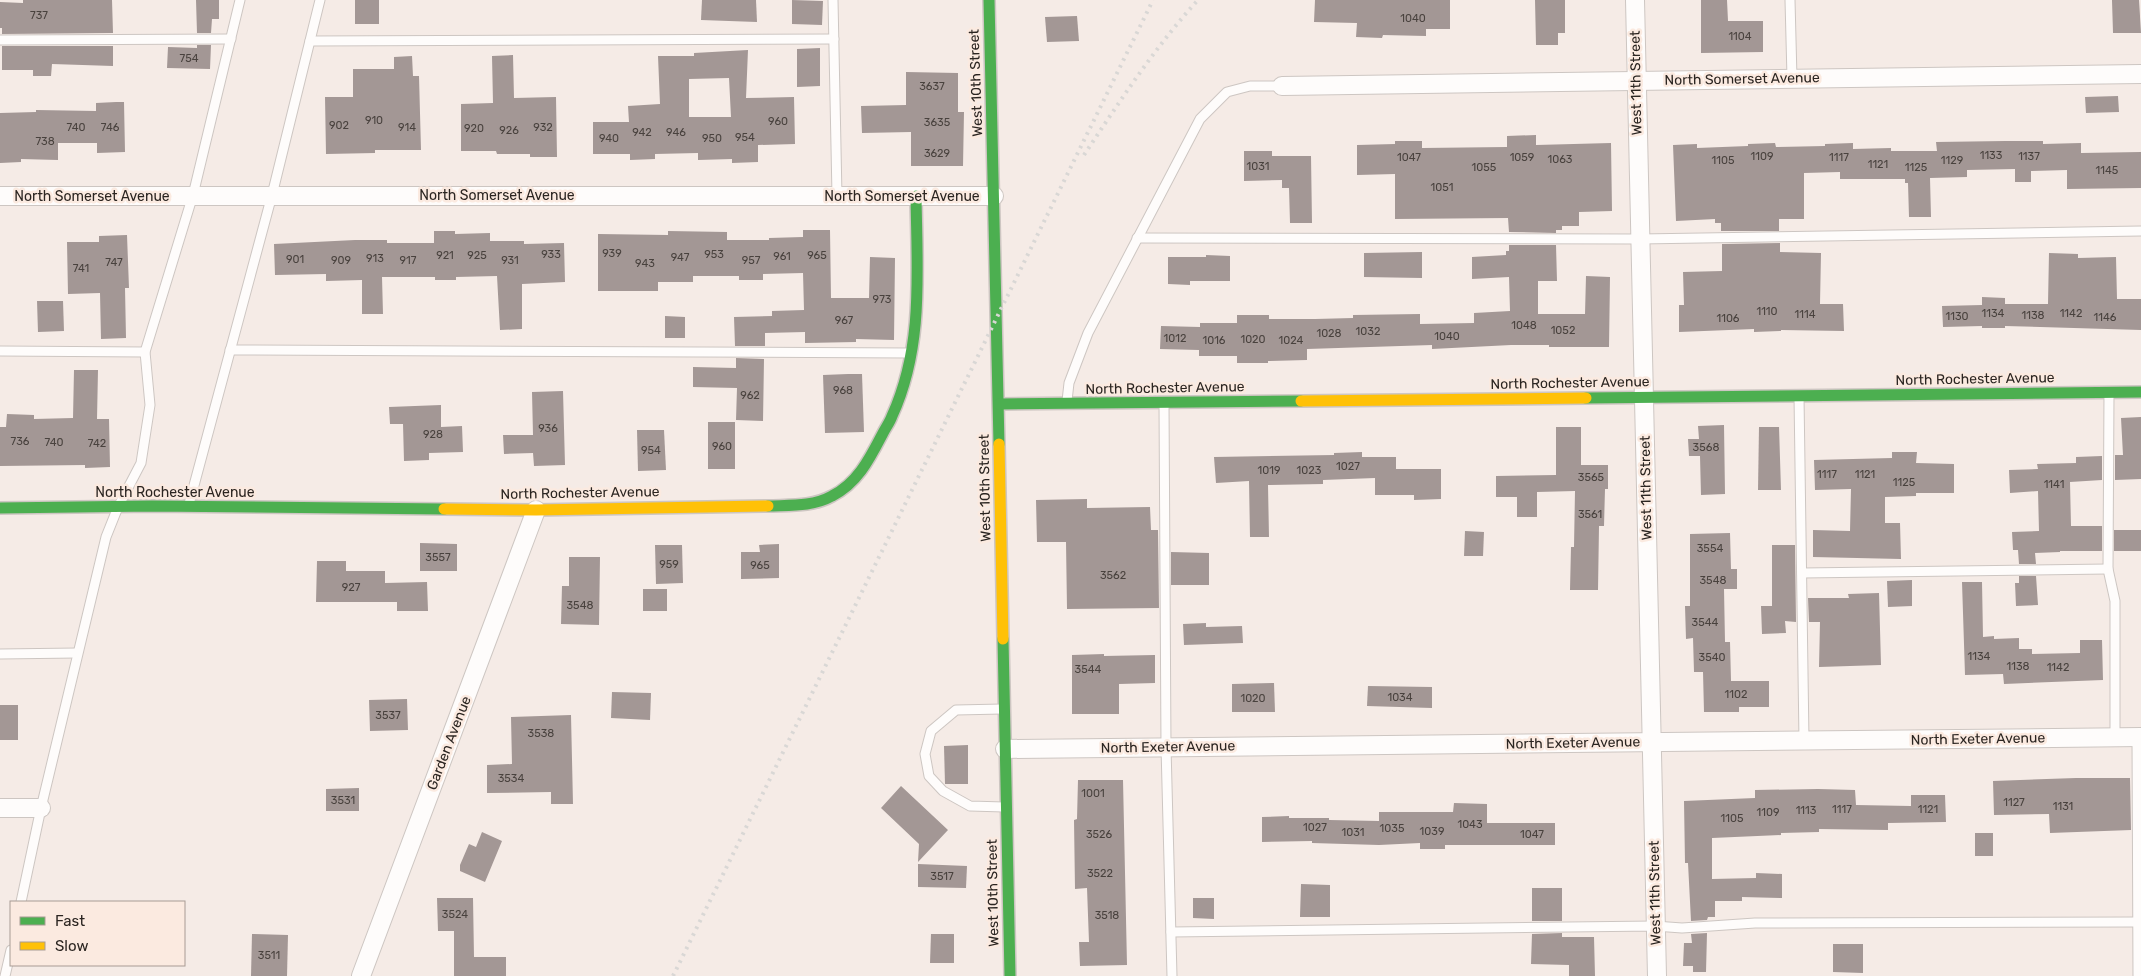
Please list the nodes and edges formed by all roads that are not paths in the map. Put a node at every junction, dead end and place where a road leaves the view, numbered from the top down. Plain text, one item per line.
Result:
1 (240, 0) edge
2 (320, 0) edge
3 (833, 0) edge
4 (989, 0) edge
5 (1635, 0) edge
6 (1790, 0) edge
7 (231, 39) junction
8 (0, 40) edge
9 (834, 40) junction
10 (310, 41) junction
11 (2141, 74) edge
12 (1792, 78) junction
13 (1636, 80) junction
14 (1282, 86) joint
15 (193, 195) junction
16 (272, 195) junction
17 (0, 196) edge
18 (837, 196) junction
19 (916, 196) junction
20 (994, 196) junction
21 (2141, 231) edge
22 (1137, 238) junction
23 (1640, 239) junction
24 (230, 350) junction
25 (0, 351) edge
26 (146, 352) junction
27 (912, 353) junction
28 (2141, 392) edge
29 (2109, 393) junction
30 (1799, 396) junction
31 (1644, 398) junction
32 (1164, 403) junction
33 (999, 404) junction
34 (1066, 404) junction
35 (118, 506) junction
36 (189, 506) junction
37 (0, 508) edge
38 (536, 510) junction
39 (2108, 569) junction
40 (1802, 572) junction
41 (78, 653) junction
42 (0, 654) edge
43 (1004, 709) junction
44 (2139, 737) edge
45 (2115, 738) junction
46 (1804, 741) junction
47 (1651, 742) junction
48 (1166, 747) junction
49 (1005, 749) junction
50 (1006, 807) junction
51 (0, 808) edge
52 (40, 808) junction
53 (21, 901) edge
54 (2137, 922) junction
55 (1655, 926) junction
56 (1171, 932) junction
57 (10, 952) edge
58 (4, 963) edge
59 (5, 976) edge
60 (361, 976) edge
61 (1010, 976) edge
62 (1172, 976) edge
63 (1657, 976) edge
64 (2138, 976) edge

1 - 7 lane
2 - 10 lane
3 - 9 lane
4 - 20 street, West 10th Street
5 - 13 street, West 11th Street
6 - 12 lane
7 - 8 lane
7 - 15 lane
9 - 10 lane
9 - 18 lane
10 - 16 lane
11 - 12 street, North Somerset Avenue
12 - 13 street, North Somerset Avenue
13 - 14 street, North Somerset Avenue
13 - 23 street, West 11th Street
14 - 22 lane
15 - 16 street, North Somerset Avenue
15 - 17 street, North Somerset Avenue
15 - 26 lane
16 - 18 street, North Somerset Avenue
16 - 24 lane
18 - 19 street, North Somerset Avenue
19 - 20 street, North Somerset Avenue
19 - 27 street, North Rochester Avenue
20 - 33 street, West 10th Street
21 - 23 lane
22 - 23 lane
22 - 34 lane
23 - 31 street, West 11th Street
24 - 27 lane
24 - 36 lane
25 - 26 lane
26 - 35 lane
27 - 38 street, North Rochester Avenue
28 - 29 street, North Rochester Avenue
29 - 30 street, North Rochester Avenue
29 - 39 lane
30 - 31 street, North Rochester Avenue
30 - 40 lane
31 - 32 street, North Rochester Avenue
31 - 47 street, West 11th Street
32 - 34 street, North Rochester Avenue
32 - 48 lane
33 - 34 street, North Rochester Avenue
33 - 43 street, West 10th Street
35 - 36 street, North Rochester Avenue
35 - 37 street, North Rochester Avenue
35 - 41 lane
36 - 38 street, North Rochester Avenue
38 - 60 street, Garden Avenue
39 - 40 lane
39 - 45 lane
40 - 46 lane
41 - 42 lane
41 - 52 lane
43 - 49 street, West 10th Street
43 - 50 lane
44 - 45 street, North Exeter Avenue
44 - 54 lane
45 - 46 street, North Exeter Avenue
46 - 47 street, North Exeter Avenue
47 - 48 street, North Exeter Avenue
47 - 55 street, West 11th Street
48 - 49 street, North Exeter Avenue
48 - 56 lane
49 - 50 street, West 10th Street
50 - 61 street, West 10th Street
51 - 52 street
52 - 53 lane
54 - 55 lane
54 - 64 lane
55 - 56 lane
55 - 63 street, West 11th Street
56 - 62 lane
57 - 58 lane
58 - 59 lane

